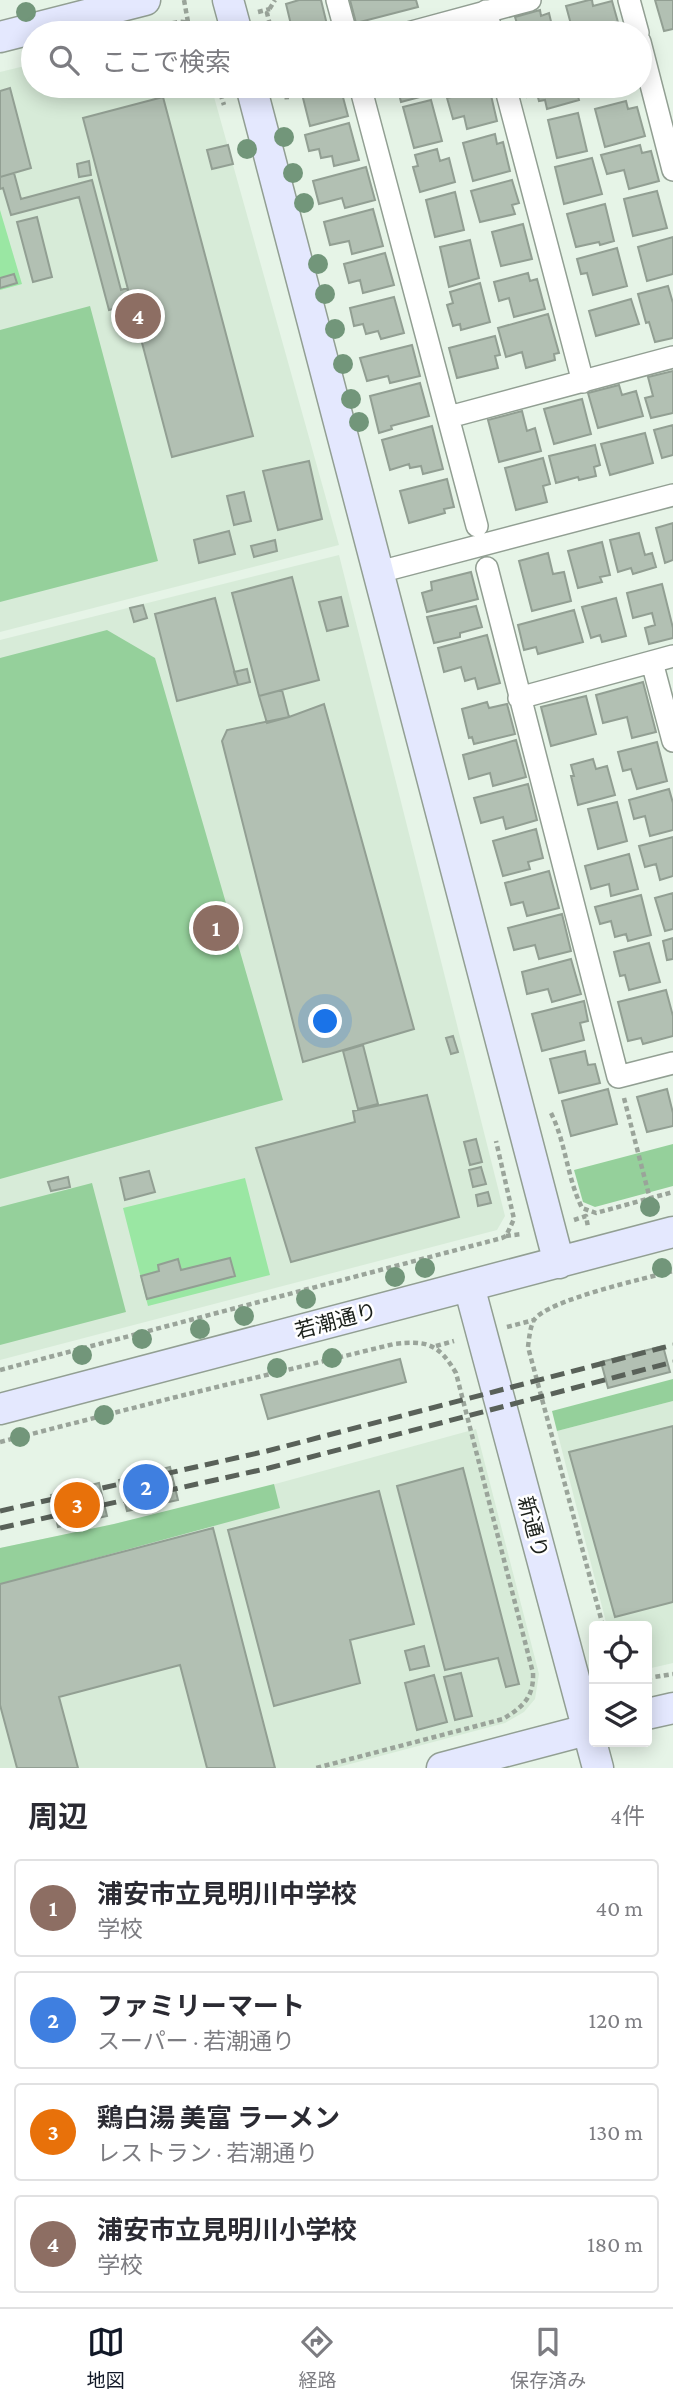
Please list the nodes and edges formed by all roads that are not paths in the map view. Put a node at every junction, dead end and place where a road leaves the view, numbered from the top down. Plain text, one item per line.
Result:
1 (145, 0) edge
2 (228, 0) edge
3 (337, 0) edge
4 (530, 0) edge
5 (629, 0) edge
6 (486, 12) junction
7 (63, 21) edge
8 (234, 21) edge
9 (343, 21) edge
10 (453, 21) edge
11 (489, 21) edge
12 (635, 21) edge
13 (21, 32) edge
14 (0, 37) edge
15 (652, 89) edge
16 (254, 98) edge
17 (363, 98) edge
18 (508, 98) edge
19 (673, 170) edge
20 (673, 357) edge
21 (583, 382) junction
22 (449, 418) junction
23 (673, 495) edge
24 (477, 526) dead end
25 (487, 568) dead end
26 (379, 572) junction
27 (673, 656) edge
28 (652, 662) junction
29 (519, 698) junction
30 (673, 741) edge
31 (673, 1063) edge
32 (673, 1233) edge
33 (559, 1263) junction
34 (469, 1286) junction
35 (0, 1409) edge
36 (673, 1708) edge
37 (652, 1713) edge
38 (589, 1722) edge
39 (589, 1730) edge
40 (594, 1747) edge
41 (442, 1768) edge
42 (598, 1768) edge

1 - 7 street
2 - 8 street
3 - 9 street
4 - 6 street
5 - 12 street
6 - 10 street
6 - 11 street
13 - 14 street
15 - 19 street
16 - 26 street
17 - 22 street
18 - 21 street
20 - 21 street
21 - 22 street
22 - 24 street
23 - 26 street
25 - 29 street
26 - 33 street
27 - 28 street
28 - 29 street
28 - 30 street
29 - 31 street
32 - 33 street, 若潮通り
33 - 34 street, 若潮通り
34 - 35 street, 若潮通り
34 - 38 street, 新通り
36 - 37 street
39 - 41 street
40 - 42 street, 新通り

